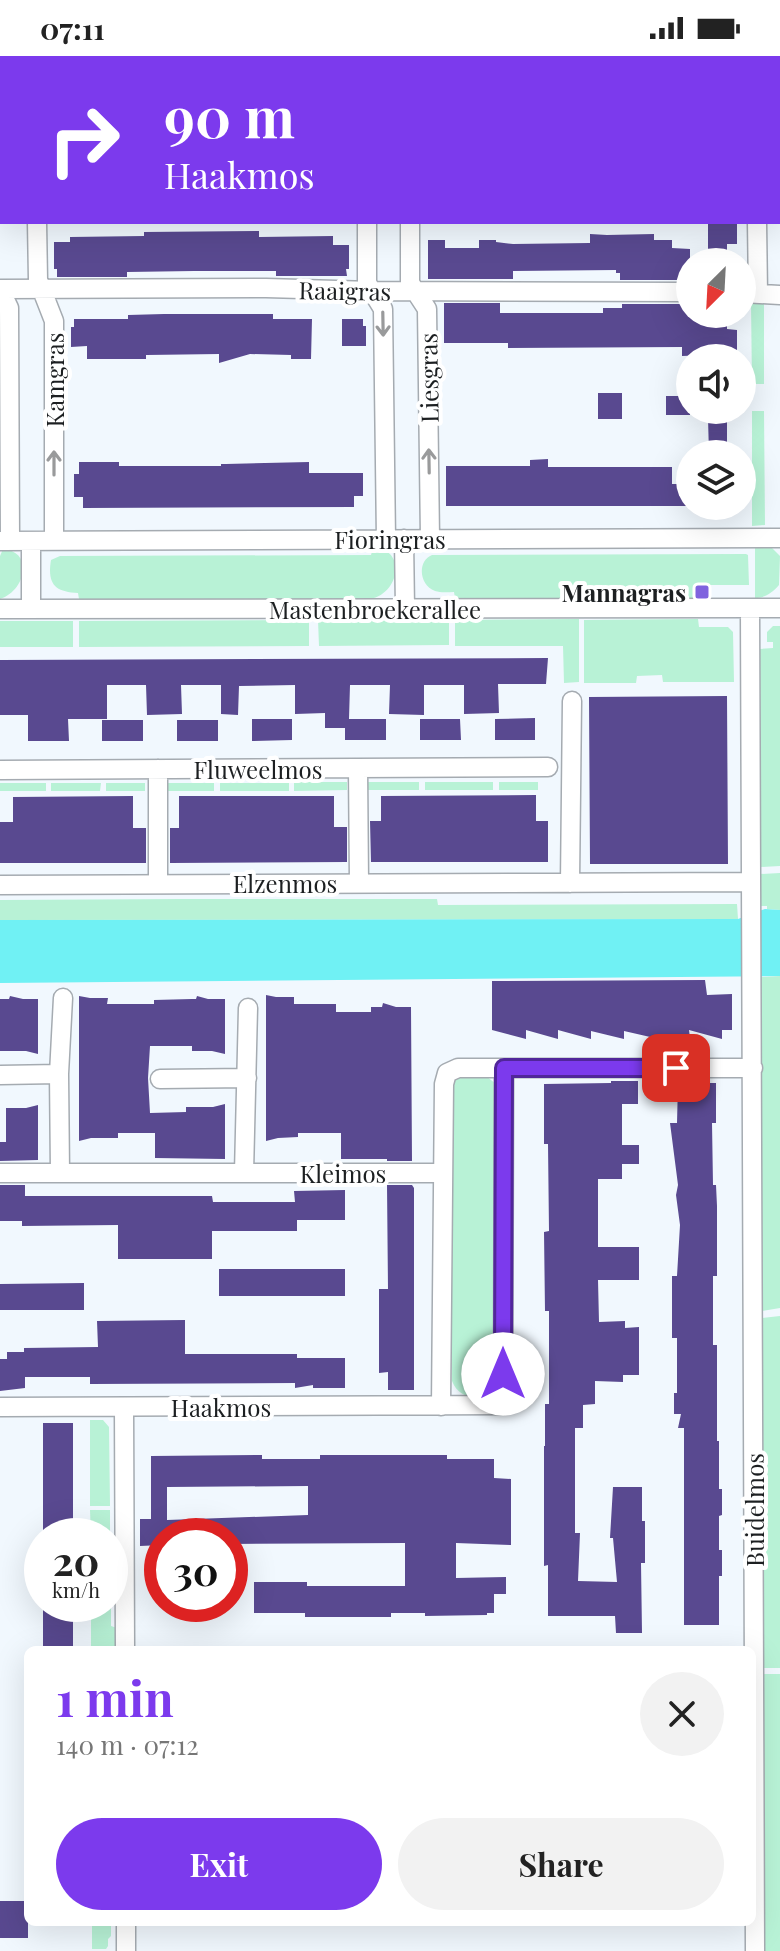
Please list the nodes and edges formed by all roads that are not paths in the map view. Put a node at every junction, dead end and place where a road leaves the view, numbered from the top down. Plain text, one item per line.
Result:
1 (37, 224) edge
2 (367, 224) edge
3 (410, 224) edge
4 (757, 224) edge
5 (754, 248) edge
6 (0, 289) edge
7 (41, 289) junction
8 (372, 291) junction
9 (415, 291) junction
10 (676, 292) edge
11 (756, 294) edge
12 (780, 295) edge
13 (780, 538) edge
14 (395, 539) junction
15 (430, 539) junction
16 (5, 541) edge
17 (31, 541) junction
18 (54, 541) junction
19 (780, 608) edge
20 (0, 609) edge
21 (31, 609) junction
22 (405, 609) junction
23 (750, 609) junction
24 (572, 701) dead end
25 (548, 767) dead end
26 (358, 768) junction
27 (158, 769) junction
28 (0, 770) edge
29 (751, 882) junction
30 (359, 883) junction
31 (570, 883) junction
32 (158, 884) junction
33 (0, 885) edge
34 (63, 998) dead end
35 (248, 1008) dead end
36 (504, 1068) junction
37 (753, 1068) junction
38 (59, 1074) junction
39 (0, 1075) edge
40 (247, 1078) junction
41 (160, 1079) dead end
42 (0, 1173) edge
43 (60, 1173) junction
44 (244, 1173) junction
45 (443, 1173) junction
46 (441, 1406) junction
47 (0, 1407) edge
48 (124, 1407) junction
49 (125, 1646) edge
50 (753, 1646) edge
51 (126, 1926) edge
52 (755, 1926) edge
53 (126, 1951) edge
54 (755, 1951) edge

1 - 7 street, Kamgras
2 - 8 street, Liesgras
3 - 9 street, Liesgras
4 - 5 street
6 - 7 street, Raaigras
6 - 16 street, Kamgras
7 - 8 street, Raaigras
18 -> 7 street, Kamgras
8 - 9 street, Raaigras
8 -> 14 street, Liesgras
9 - 10 street, Raaigras
15 -> 9 street, Liesgras
11 - 12 street
13 - 15 street, Fioringras
14 - 15 street, Fioringras
14 - 18 street, Fioringras
14 - 22 street, Liesgras
16 - 17 street, Fioringras
17 - 18 street, Fioringras
17 - 21 street
19 - 23 street, Mastenbroekerallee
20 - 21 street, Mastenbroekerallee
21 - 22 street, Mastenbroekerallee
22 - 23 street, Mastenbroekerallee
23 - 29 street
24 - 31 street
25 - 26 street, Fluweelmos
26 - 27 street, Fluweelmos
26 - 30 street, Fluweelmos
27 - 28 street, Fluweelmos
27 - 32 street, Fluweelmos
29 - 31 street, Elzenmos
29 - 37 street
30 - 31 street, Elzenmos
30 - 32 street, Elzenmos
32 - 33 street, Elzenmos
34 - 38 street
35 - 40 street
36 - 37 street
36 - 45 street
36 - 46 street, Haakmos
37 - 50 street, Buidelmos
38 - 39 street
38 - 43 street
40 - 41 street
40 - 44 street
42 - 43 street, Kleimos
43 - 44 street, Kleimos
44 - 45 street, Kleimos
45 - 46 street
46 - 48 street, Haakmos
47 - 48 street, Haakmos
48 - 49 street
51 - 53 street
52 - 54 street, Buidelmos

